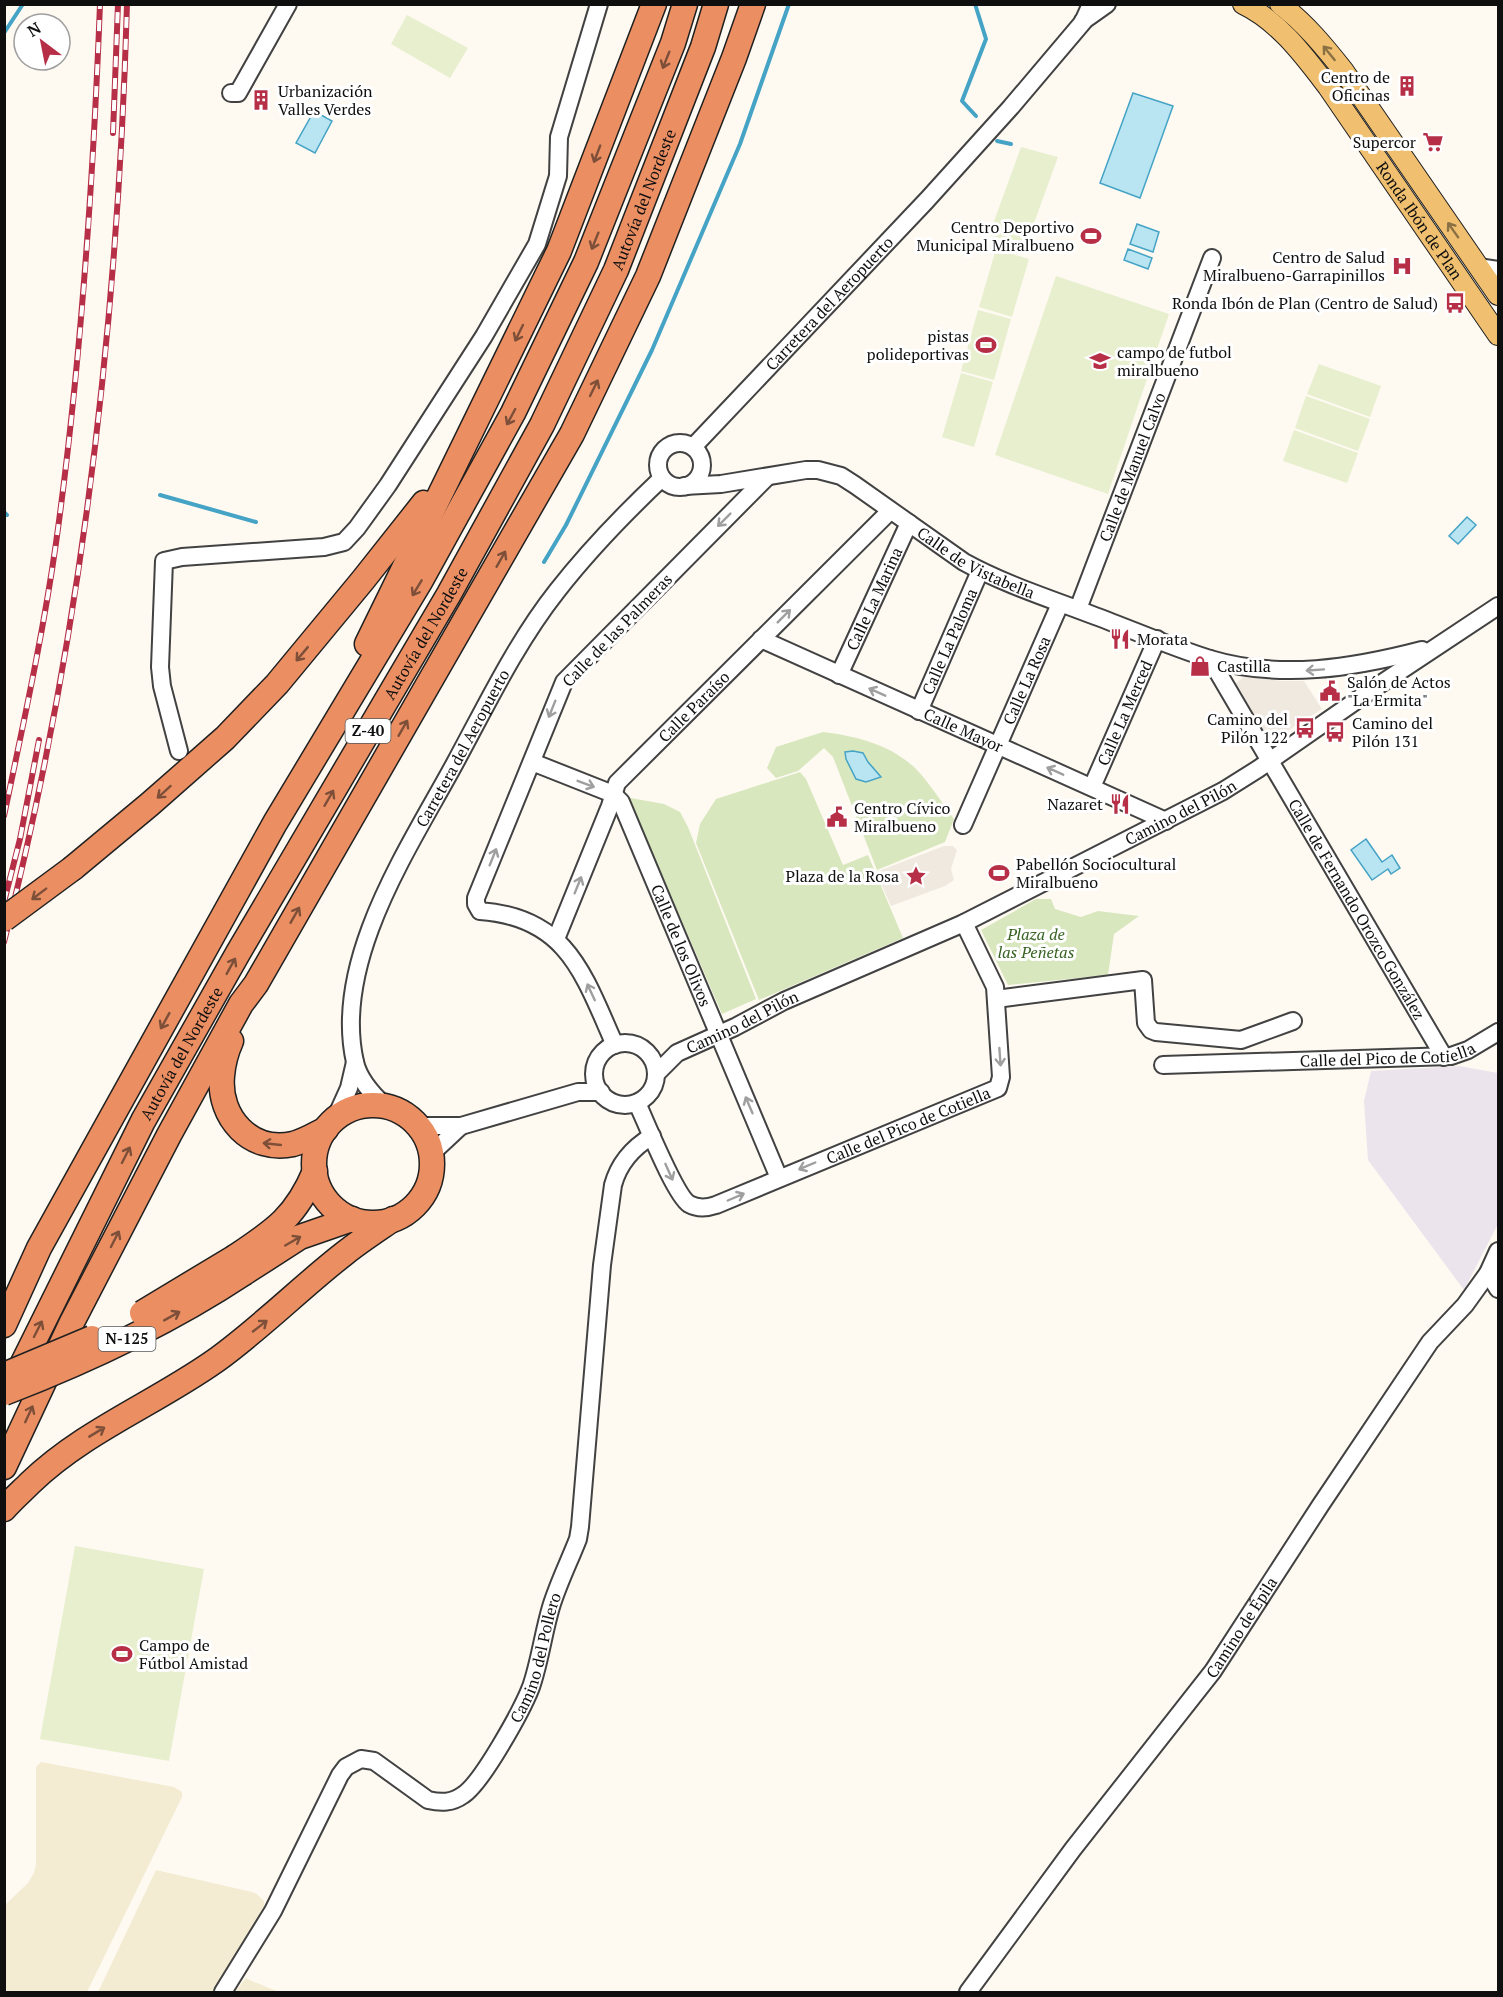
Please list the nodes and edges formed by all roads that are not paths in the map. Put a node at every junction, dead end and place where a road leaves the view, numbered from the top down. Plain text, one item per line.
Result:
1 (288, 4) edge
2 (599, 4) edge
3 (654, 4) edge
4 (685, 4) edge
5 (716, 4) edge
6 (753, 4) edge
7 (1091, 4) edge
8 (1107, 4) edge
9 (1243, 4) edge
10 (1280, 4) edge
11 (1083, 22) junction
12 (231, 93) dead end
13 (1212, 258) dead end
14 (1479, 267) junction
15 (1498, 270) edge
16 (1498, 295) edge
17 (1498, 335) edge
18 (693, 447) junction
19 (459, 453) junction
20 (701, 467) junction
21 (662, 478) junction
22 (766, 478) junction
23 (721, 484) junction
24 (684, 486) junction
25 (890, 511) junction
26 (909, 524) junction
27 (980, 571) junction
28 (1060, 604) junction
29 (1498, 606) edge
30 (1078, 609) junction
31 (761, 639) junction
32 (1157, 639) junction
33 (1434, 647) junction
34 (1210, 659) junction
35 (1361, 664) junction
36 (1236, 665) junction
37 (839, 675) junction
38 (1223, 679) junction
39 (1373, 689) junction
40 (919, 711) junction
41 (996, 746) junction
42 (179, 751) dead end
43 (1270, 761) junction
44 (532, 762) junction
45 (1092, 787) junction
46 (613, 794) junction
47 (1166, 821) junction
48 (275, 823) junction
49 (963, 825) dead end
50 (4, 919) edge
51 (964, 923) junction
52 (556, 939) junction
53 (256, 984) junction
54 (996, 999) junction
55 (1293, 1021) dead end
56 (1498, 1032) edge
57 (720, 1035) junction
58 (615, 1045) junction
59 (648, 1053) junction
60 (677, 1053) junction
61 (1444, 1057) junction
62 (355, 1062) junction
63 (1163, 1065) dead end
64 (656, 1074) junction
65 (598, 1085) junction
66 (637, 1103) junction
67 (385, 1106) junction
68 (331, 1124) junction
69 (417, 1126) junction
70 (461, 1126) junction
71 (652, 1136) junction
72 (431, 1154) junction
73 (315, 1171) junction
74 (779, 1178) junction
75 (352, 1219) junction
76 (393, 1219) junction
77 (1498, 1251) edge
78 (239, 1265) junction
79 (1488, 1274) junction
80 (1498, 1289) edge
81 (4, 1325) edge
82 (4, 1375) edge
83 (4, 1394) edge
84 (4, 1401) edge
85 (4, 1467) edge
86 (4, 1509) edge
87 (223, 1992) edge
88 (968, 1992) edge

1 - 12 street
2 - 42 street
3 -> 19 highway
4 -> 48 highway, Autovía del Nordeste / Z-40
84 -> 5 highway, Autovía del Nordeste / Z-40
53 -> 6 highway
7 - 11 street, Carretera del Aeropuerto
8 - 11 street, Carretera del Aeropuerto
9 - 17 main road, Ronda Ibón de Plan
14 -> 10 main road, Ronda Ibón de Plan
11 - 18 street, Carretera del Aeropuerto
13 - 30 street, Calle de Manuel Calvo
14 - 15 street
14 - 16 main road, Ronda Ibón de Plan
18 - 20 street
18 - 21 street
19 - 48 highway
19 -> 50 highway, bridge
20 - 23 street
20 - 24 street
21 - 24 street
21 - 62 street, Carretera del Aeropuerto / N-125
22 - 23 street, Calle de Vistabella
22 - 25 street, Calle de Vistabella
22 -> 44 street, Calle de las Palmeras
23 - 24 street, Calle de Vistabella
25 - 26 street, Calle de Vistabella
31 -> 25 street, Calle Paraíso
26 - 27 street, Calle de Vistabella
26 - 37 street, Calle La Marina
27 - 28 street, Calle de Vistabella
27 - 40 street, Calle La Paloma
28 - 30 street, Calle de Vistabella
28 - 41 street, Calle La Rosa
29 - 33 street, Camino del Pilón
30 - 32 street, Calle de Vistabella
31 - 37 street, Calle Mayor
31 - 46 street, Calle Paraíso
32 - 34 street, Calle de Vistabella
32 - 45 street, Calle La Merced
33 - 35 street, Calle de Vistabella
33 - 39 street, Camino del Pilón
34 - 36 street, Calle de Vistabella
34 - 38 street, Calle de Fernando Orozco González
35 -> 36 street, Calle de Vistabella
35 - 39 street
36 - 38 street
40 -> 37 street, Calle Mayor
38 - 43 street, Calle de Fernando Orozco González
39 - 43 street, Camino del Pilón
40 - 41 street, Calle Mayor
45 -> 41 street, Calle Mayor
41 - 49 street, Calle La Rosa
43 - 47 street, Camino del Pilón
43 - 61 street, Calle de Fernando Orozco González
44 -> 46 street
52 -> 44 street, Calle de las Palmeras
45 - 47 street, Calle Mayor
52 -> 46 street, Calle Paraíso
46 - 57 street, Calle de los Olivos
47 - 51 street, Camino del Pilón
48 -> 81 highway, Autovía del Nordeste / Z-40
51 - 54 street, Calle del Pico de Cotiella
51 - 57 street, Camino del Pilón
58 -> 52 street
68 -> 53 highway
85 -> 53 highway
54 - 55 street
54 -> 74 street, Calle del Pico de Cotiella
56 - 61 street, Calle del Pico de Cotiella
57 - 60 street, Camino del Pilón
74 -> 57 street, Calle de los Olivos
58 - 59 street
58 - 65 street
59 - 60 street, Camino del Pilón
59 - 64 street
60 - 64 street, Camino del Pilón
61 - 63 street, Calle del Pico de Cotiella
62 - 67 street, Carretera del Aeropuerto / N-125
62 - 68 street, Carretera del Aeropuerto / N-125
64 - 66 street
65 - 66 street
65 - 70 street
66 - 71 street
67 - 68 highway
67 - 69 highway, N-125
68 - 73 highway, N-125
69 - 70 street
69 - 72 highway, N-125
70 - 72 street
71 -> 74 street, Calle del Pico de Cotiella
71 - 87 street, Camino del Pollero
72 - 76 highway, N-125
73 - 75 highway, N-125
73 - 78 highway, N-125
75 - 76 highway, N-125
78 -> 75 highway, N-125
86 -> 76 highway
77 - 79 street, Camino de Épila
78 - 82 highway, N-125, bridge
83 -> 78 highway, N-125, bridge
79 - 80 street
79 - 88 street, Camino de Épila

